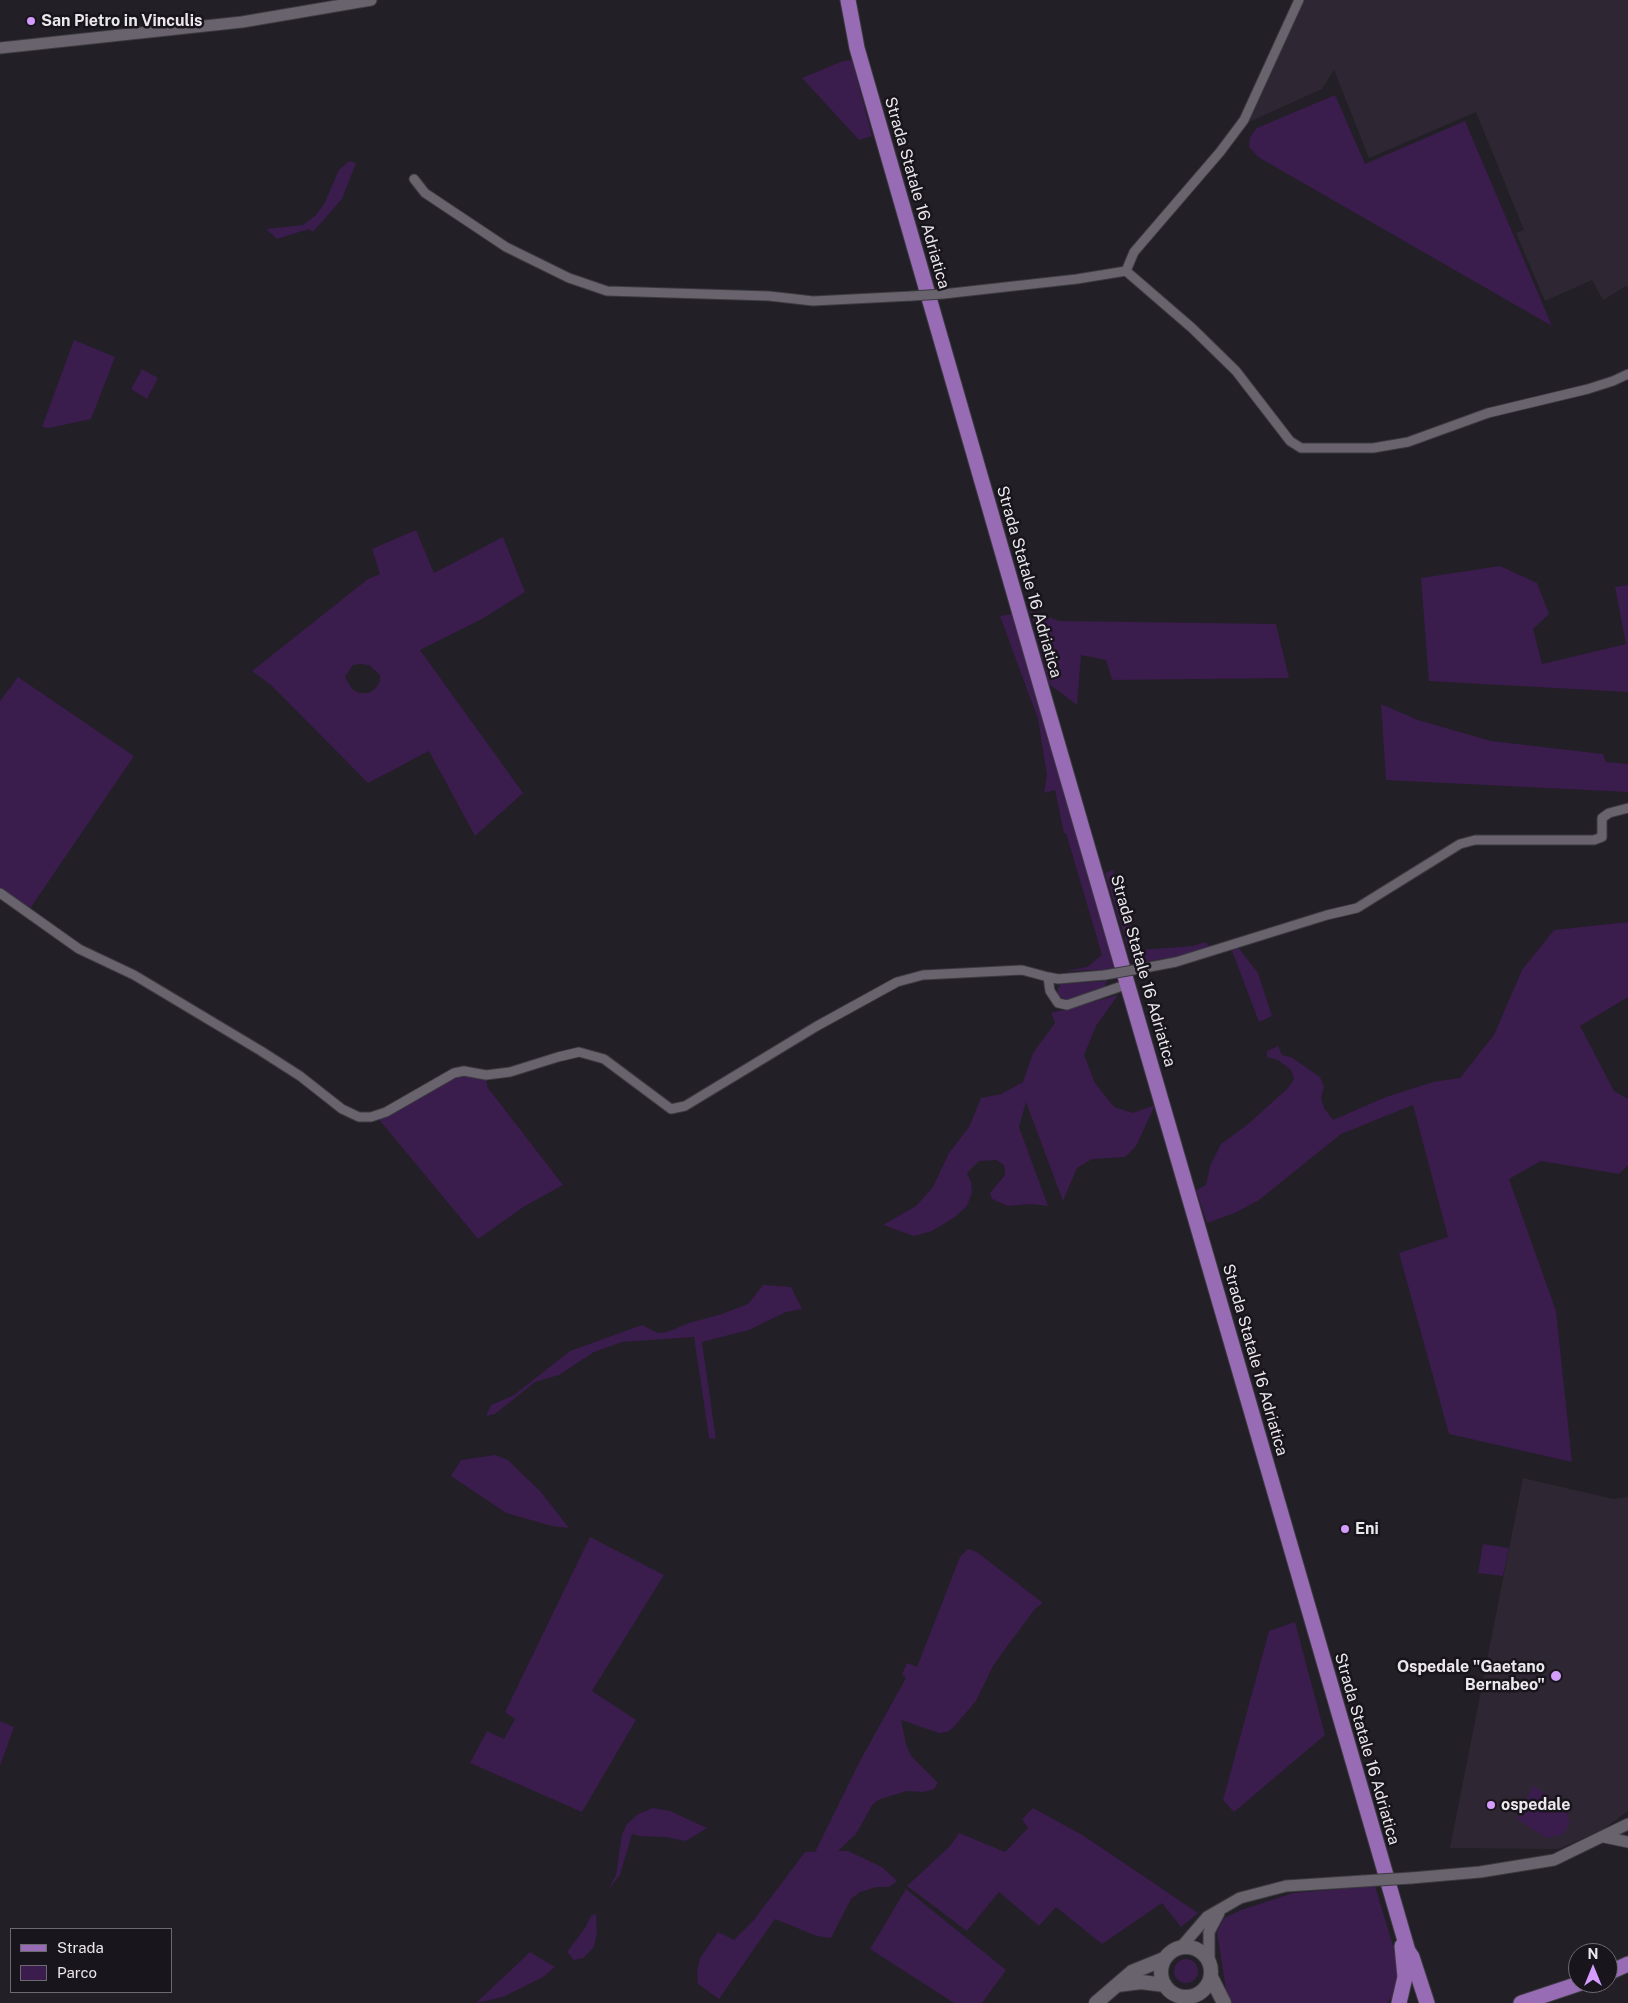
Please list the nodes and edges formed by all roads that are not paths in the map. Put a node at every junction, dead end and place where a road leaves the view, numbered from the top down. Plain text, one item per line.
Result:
1 (371, 0) edge
2 (848, 0) edge
3 (1299, 0) edge
4 (0, 48) edge
5 (414, 179) dead end
6 (1126, 271) junction
7 (1628, 374) edge
8 (1628, 808) edge
9 (0, 893) edge
10 (1048, 977) junction
11 (1130, 988) junction
12 (1628, 1824) edge
13 (1604, 1837) junction
14 (1628, 1842) edge
15 (1225, 1905) junction
16 (1401, 1927) junction
17 (1182, 1946) junction
18 (1408, 1951) junction
19 (1164, 1959) junction
20 (1208, 1959) junction
21 (1211, 1977) junction
22 (1117, 1985) junction
23 (1165, 1985) junction
24 (1568, 1987) edge
25 (1188, 1997) junction
26 (1096, 2003) edge
27 (1204, 2003) edge
28 (1224, 2003) edge
29 (1399, 2003) edge
30 (1419, 2003) edge
31 (1427, 2003) edge
32 (1433, 2003) edge
33 (1521, 2003) edge

1 - 4 street
2 - 11 main road, Strada Statale 16 Adriatica
3 - 6 street
5 - 6 street, bridge
6 - 7 street
8 - 10 street, bridge
9 - 10 street
10 - 11 street
11 - 16 main road, Strada Statale 16 Adriatica
12 - 13 street
13 - 14 street
13 - 15 street, bridge
15 - 17 street
15 - 20 street
16 - 18 main road, Strada Statale 16 Adriatica
16 - 29 main road
16 - 32 main road
17 - 19 main road
17 - 20 main road
18 - 30 main road, Strada Statale 16 Adriatica
18 - 31 main road, Strada Statale 16 Adriatica
19 - 22 main road
19 - 23 main road
20 - 21 main road
21 - 25 main road
21 - 28 main road
22 - 23 main road
22 - 26 main road
23 - 25 main road
24 - 33 main road
25 - 27 main road

